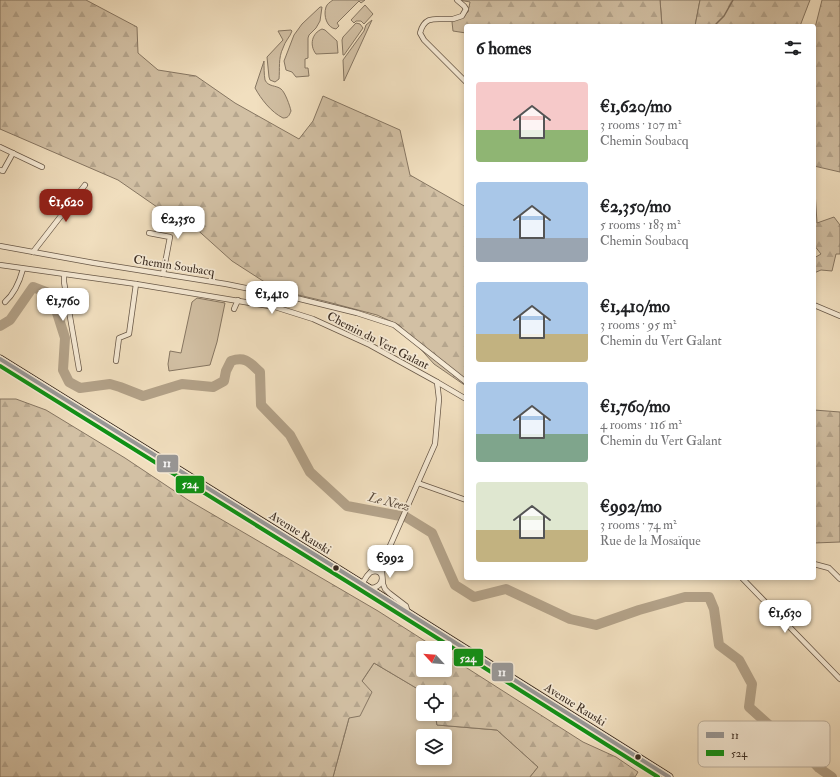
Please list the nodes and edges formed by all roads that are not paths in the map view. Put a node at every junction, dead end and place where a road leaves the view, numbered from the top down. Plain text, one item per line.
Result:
1 (456, 0) edge
2 (464, 80) edge
3 (0, 147) edge
4 (13, 153) junction
5 (42, 167) dead end
6 (0, 170) edge
7 (85, 185) dead end
8 (149, 233) dead end
9 (0, 246) edge
10 (33, 252) junction
11 (0, 265) edge
12 (23, 269) junction
13 (163, 274) junction
14 (64, 275) junction
15 (136, 284) junction
16 (238, 300) junction
17 (5, 302) dead end
18 (816, 307) edge
19 (234, 310) dead end
20 (840, 316) edge
21 (0, 359) edge
22 (116, 361) dead end
23 (79, 369) dead end
24 (464, 380) edge
25 (437, 382) junction
26 (464, 398) edge
27 (418, 483) junction
28 (464, 499) edge
29 (386, 555) junction
30 (816, 565) edge
31 (370, 572) junction
32 (840, 579) edge
33 (382, 580) junction
34 (744, 580) edge
35 (362, 584) junction
36 (369, 588) junction
37 (408, 613) junction
38 (840, 679) edge
39 (657, 774) edge
40 (669, 777) edge

1 - 2 street
3 - 4 street
4 - 5 street
4 - 6 street
7 - 10 street
8 - 13 street
9 - 10 street, Chemin Soubacq
10 - 13 street, Chemin Soubacq
11 - 12 street, Chemin du Vert Galant
12 - 14 street, Chemin du Vert Galant
12 - 17 street
13 - 24 street, Chemin Soubacq
14 - 15 street, Chemin du Vert Galant
14 - 23 street
15 - 16 street, Chemin du Vert Galant
15 - 22 street
16 - 19 street
16 - 25 street, Chemin du Vert Galant
18 - 20 street
21 - 35 main road, Avenue Rauski
25 - 26 street, Chemin du Vert Galant
25 - 27 street
27 - 28 street
27 - 29 street
29 - 31 street
29 - 33 street
30 - 32 street
31 - 33 street
31 - 35 street
33 - 36 street
33 - 37 street
34 - 38 street
35 - 36 main road, Avenue Rauski
36 - 37 main road, Avenue Rauski
37 - 39 main road, Avenue Rauski
39 - 40 main road, Avenue Rauski

